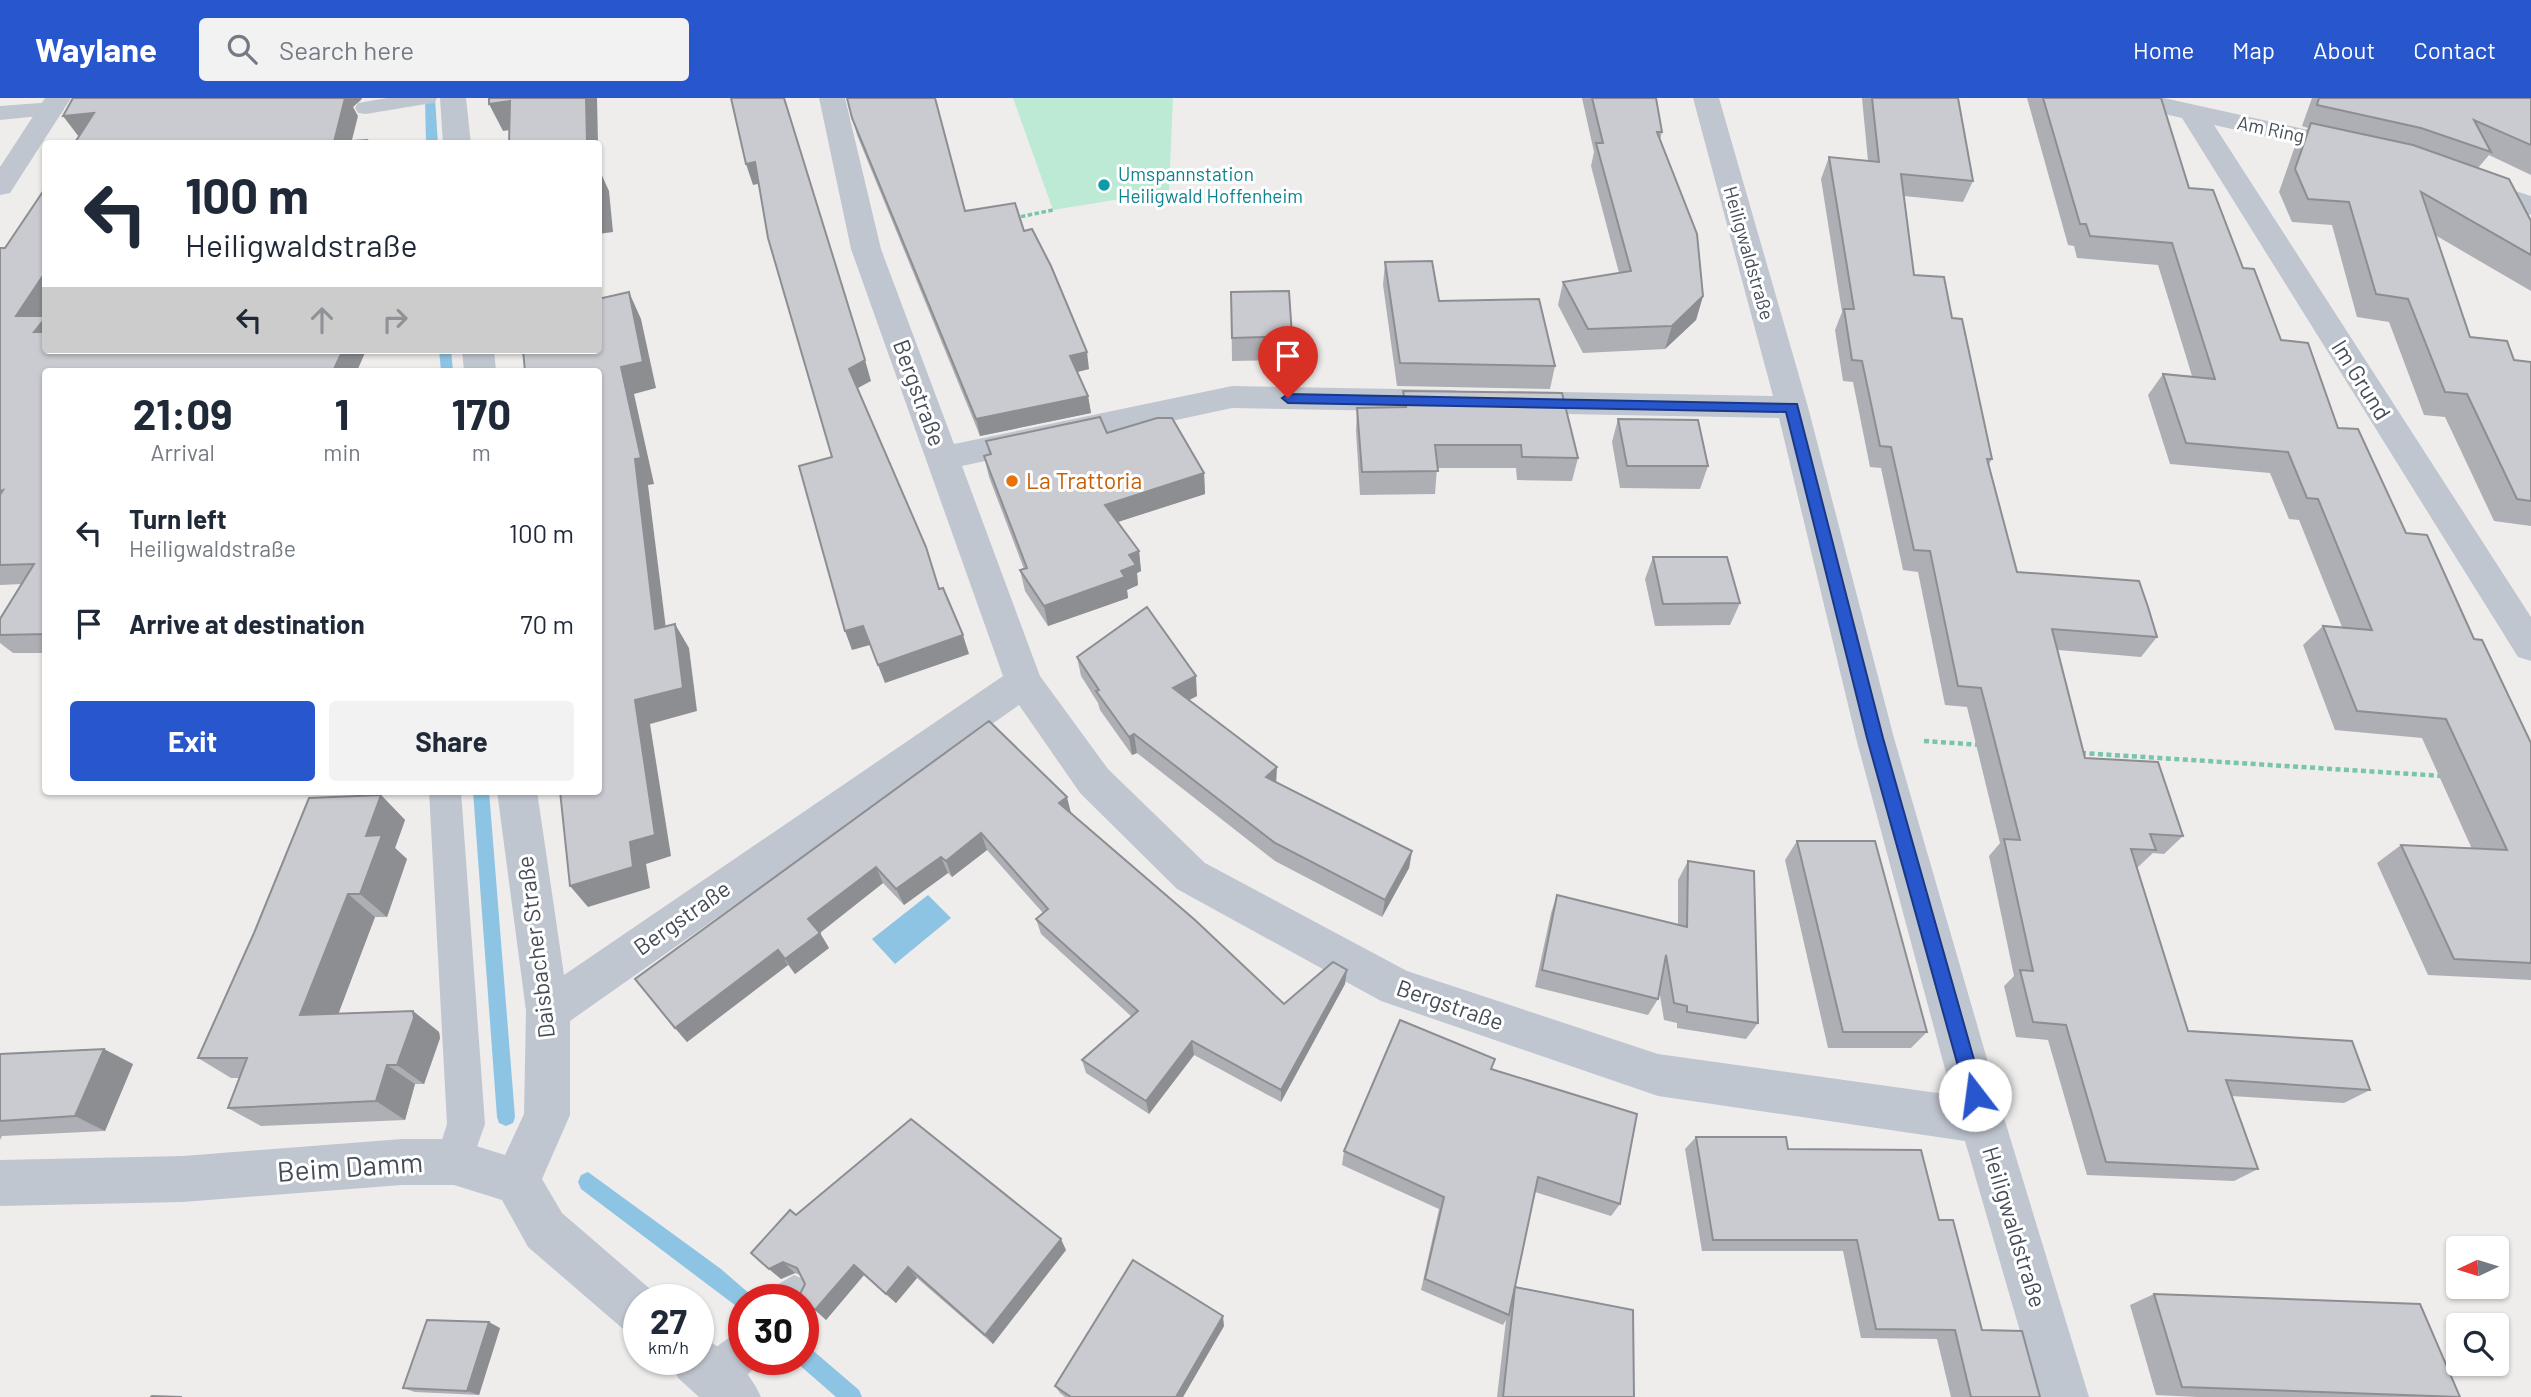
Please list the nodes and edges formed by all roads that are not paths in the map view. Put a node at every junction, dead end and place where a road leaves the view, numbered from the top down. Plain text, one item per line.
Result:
1 (453, 98) edge
2 (832, 98) edge
3 (1706, 98) edge
4 (2129, 98) edge
5 (421, 99) edge
6 (55, 104) edge
7 (366, 108) dead end
8 (2192, 112) junction
9 (0, 113) edge
10 (457, 140) edge
11 (2379, 154) edge
12 (2455, 178) edge
13 (0, 187) edge
14 (2531, 206) edge
15 (1792, 407) junction
16 (943, 458) junction
17 (2531, 647) edge
18 (1024, 682) junction
19 (445, 795) edge
20 (518, 795) edge
21 (548, 1011) junction
22 (1982, 1121) junction
23 (454, 1162) junction
24 (517, 1182) junction
25 (0, 1183) edge
26 (623, 1297) edge
27 (2064, 1397) edge

1 - 10 street
2 - 16 street, Bergstraße
3 - 15 street, Heiligwaldstraße
4 - 8 street, Am Ring
5 - 7 lane
6 - 9 lane
6 - 13 street
8 - 11 street, Am Ring
8 - 17 street, Im Grund
12 - 14 street
15 - 16 street
15 - 22 street, Heiligwaldstraße
16 - 18 street, Bergstraße
18 - 21 street, Bergstraße
18 - 22 street, Bergstraße
19 - 23 lane
20 - 21 street, Daisbacher Straße
21 - 24 street, Daisbacher Straße
22 - 27 street, Heiligwaldstraße
23 - 24 street, Beim Damm
23 - 25 street, Beim Damm
24 - 26 street

